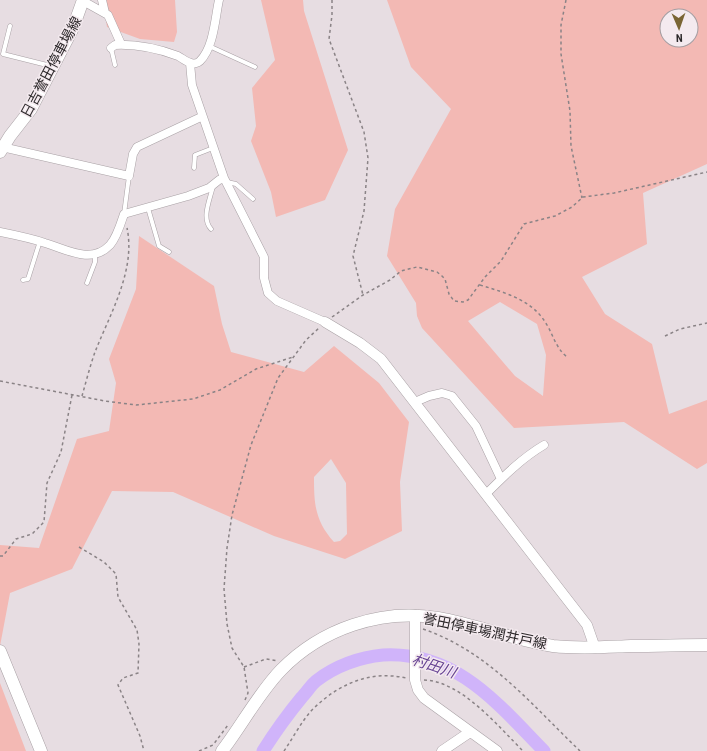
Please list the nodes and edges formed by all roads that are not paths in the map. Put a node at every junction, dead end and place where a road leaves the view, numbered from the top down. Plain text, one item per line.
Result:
1 (83, 0) edge
2 (102, 0) edge
3 (218, 0) edge
4 (105, 13) junction
5 (10, 26) dead end
6 (121, 44) junction
7 (209, 46) junction
8 (111, 48) joint
9 (190, 63) junction
10 (115, 65) dead end
11 (53, 66) junction
12 (255, 68) dead end
13 (201, 117) junction
14 (213, 148) junction
15 (1, 150) edge
16 (194, 168) dead end
17 (129, 176) junction
18 (226, 180) junction
19 (213, 186) junction
20 (253, 199) dead end
21 (148, 208) junction
22 (124, 214) junction
23 (211, 229) dead end
24 (0, 232) edge
25 (40, 241) junction
26 (169, 252) dead end
27 (95, 254) junction
28 (23, 280) dead end
29 (87, 283) dead end
30 (325, 322) joint
31 (415, 402) junction
32 (544, 444) dead end
33 (501, 479) junction
34 (486, 494) junction
35 (415, 615) junction
36 (707, 645) edge
37 (594, 648) junction
38 (0, 651) edge
39 (470, 732) junction
40 (41, 751) edge
41 (222, 751) edge
42 (442, 751) edge
43 (497, 751) edge

1 - 4 street
1 - 11 main road, 日吉誉田停車場線
2 - 4 street
3 - 7 street
4 - 6 street
5 - 11 lane
6 - 8 street
6 - 9 street
7 - 9 street
7 - 12 lane
8 - 10 lane
9 - 13 street
11 - 15 main road, 日吉誉田停車場線
13 - 14 street
13 - 17 street
14 - 16 lane
14 - 18 street
15 - 17 street
17 - 22 lane
18 - 19 street
18 - 20 lane
18 - 30 street
19 - 21 street
19 - 23 lane
21 - 22 street
21 - 26 lane
22 - 27 street
24 - 25 street
25 - 27 street
25 - 28 lane
27 - 29 lane
30 - 31 street
31 - 33 street
31 - 34 street
32 - 33 street
33 - 34 street
34 - 37 street
35 - 37 main road, 誉田停車場潤井戸線
35 - 39 street
35 - 41 main road, 誉田停車場潤井戸線
36 - 37 main road, 誉田停車場潤井戸線
38 - 40 main road
39 - 42 street
39 - 43 street

